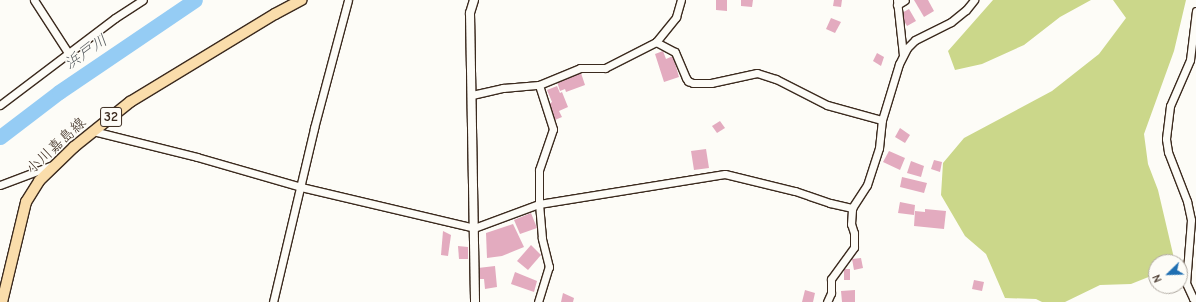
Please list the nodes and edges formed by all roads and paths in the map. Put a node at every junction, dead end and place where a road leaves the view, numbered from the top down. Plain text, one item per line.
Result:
1 (34, 0) edge
2 (143, 0) edge
3 (301, 0) edge
4 (348, 0) edge
5 (474, 0) edge
6 (681, 0) edge
7 (905, 0) edge
8 (974, 0) edge
9 (897, 2) edge
10 (1196, 11) edge
11 (656, 42) junction
12 (69, 54) junction
13 (903, 55) junction
14 (539, 85) junction
15 (472, 95) junction
16 (0, 105) edge
17 (882, 120) junction
18 (93, 131) junction
19 (57, 164) junction
20 (0, 185) edge
21 (301, 188) junction
22 (539, 204) junction
23 (852, 208) junction
24 (474, 228) junction
25 (1196, 299) edge
26 (2, 302) edge
27 (273, 302) edge
28 (475, 302) edge
29 (538, 302) edge
30 (827, 302) edge

1 - 12 street
2 - 12 street
3 - 18 main road, 小川嘉島線 / 32
4 - 21 street
5 - 15 street
6 - 11 street
7 - 9 street
8 - 13 street
9 - 13 street
10 - 25 street
11 - 14 street
11 - 17 street
12 - 16 street
13 - 17 street
14 - 15 street
14 - 22 street
15 - 24 street
17 - 23 street
18 - 19 main road, 小川嘉島線 / 32
18 - 21 street
19 - 20 street
19 - 26 main road, 小川嘉島線 / 32
21 - 24 street
21 - 27 street
22 - 23 street
22 - 24 street
22 - 29 street
23 - 30 street
24 - 28 street

